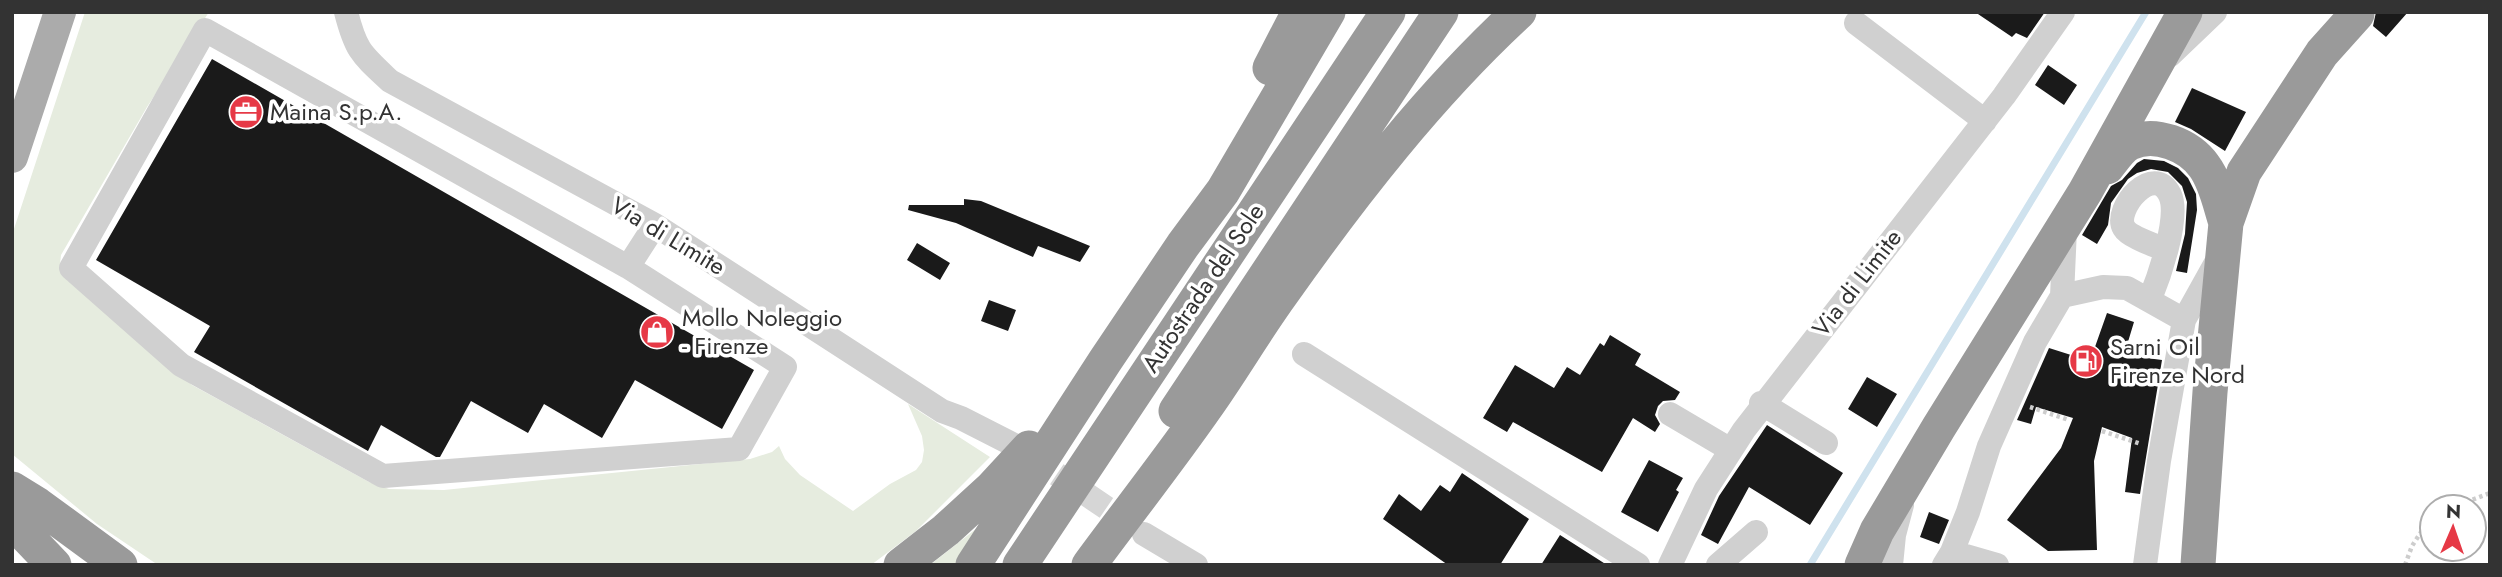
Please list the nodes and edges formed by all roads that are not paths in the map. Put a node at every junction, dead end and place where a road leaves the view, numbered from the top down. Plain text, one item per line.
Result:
1 (60, 12) edge
2 (346, 12) edge
3 (1299, 12) edge
4 (1328, 12) edge
5 (1377, 12) edge
6 (1388, 12) edge
7 (1441, 12) edge
8 (1457, 12) edge
9 (1519, 12) edge
10 (2063, 12) edge
11 (2185, 12) edge
12 (2216, 12) edge
13 (2357, 14) dead end
14 (1856, 23) dead end
15 (1409, 58) junction
16 (2151, 73) junction
17 (1346, 75) junction
18 (1984, 121) junction
19 (12, 157) edge
20 (2085, 192) junction
21 (655, 225) junction
22 (2065, 225) junction
23 (2224, 238) junction
24 (1183, 245) junction
25 (2166, 250) dead end
26 (628, 267) junction
27 (2062, 296) junction
28 (2150, 299) junction
29 (2184, 320) junction
30 (1304, 354) dead end
31 (1105, 361) junction
32 (1762, 403) junction
33 (1670, 414) dead end
34 (1826, 443) dead end
35 (1012, 444) tunnel mouth
36 (1731, 450) junction
37 (1909, 477) junction
38 (12, 489) edge
39 (12, 521) edge
40 (1756, 532) dead end
41 (1144, 534) tunnel mouth
42 (1948, 558) edge
43 (54, 565) edge
44 (120, 565) edge
45 (901, 565) edge
46 (973, 565) edge
47 (1020, 565) edge
48 (1079, 565) edge
49 (1089, 565) edge
50 (1196, 565) edge
51 (1638, 565) edge
52 (1670, 565) edge
53 (1718, 565) edge
54 (1862, 565) edge
55 (1891, 565) edge
56 (1997, 565) edge
57 (2145, 565) edge
58 (2198, 565) edge

1 - 19 main road
2 - 21 street, Via di Limite
3 - 24 highway
4 - 24 highway
5 - 17 highway
6 - 17 highway, Autostrada del Sole
7 - 15 highway, Autostrada del Sole
8 - 15 street
9 - 49 highway
10 - 18 street, Via di Limite
11 - 16 highway
12 - 16 street
13 - 23 highway
14 - 18 street
15 - 48 highway, Autostrada del Sole
16 - 20 highway
17 - 47 highway, Autostrada del Sole
18 - 32 street, Via di Limite
20 - 22 highway
20 - 23 highway
21 - 26 street
21 - 35 street, Via di Limite
22 - 27 street
22 - 37 highway
23 - 29 street
23 - 58 highway
24 - 31 highway
25 - 28 street
26 - 26 street
27 - 28 street
27 - 42 street
28 - 29 street
29 - 57 street
30 - 51 street
31 - 45 highway
31 - 46 highway
32 - 34 street
32 - 36 street, Via di Limite
33 - 36 street
36 - 52 street, Via di Limite
37 - 54 highway
37 - 55 street
38 - 44 highway
39 - 43 highway
40 - 53 street
41 - 50 street
42 - 56 street

